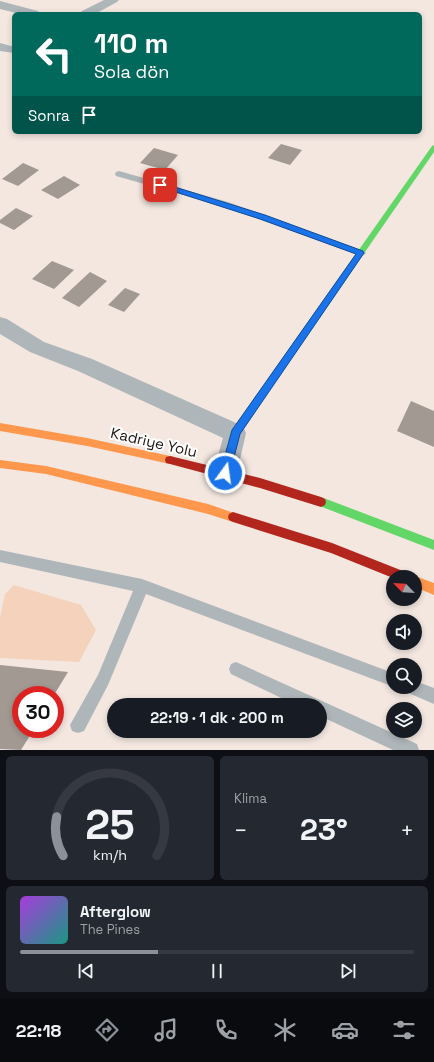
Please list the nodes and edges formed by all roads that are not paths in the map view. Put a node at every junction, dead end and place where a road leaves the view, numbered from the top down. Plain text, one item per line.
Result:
1 (113, 0) edge
2 (0, 5) edge
3 (26, 12) edge
4 (90, 12) edge
5 (0, 47) edge
6 (12, 50) edge
7 (434, 147) edge
8 (119, 174) dead end
9 (361, 253) junction
10 (0, 324) edge
11 (0, 427) edge
12 (235, 433) junction
13 (0, 464) edge
14 (225, 473) junction
15 (434, 545) edge
16 (0, 556) edge
17 (387, 570) edge
18 (422, 584) edge
19 (142, 586) junction
20 (434, 589) edge
21 (236, 670) dead end
22 (386, 677) edge
23 (422, 691) edge
24 (434, 696) edge
25 (298, 698) edge
26 (327, 711) edge
27 (78, 725) dead end
28 (411, 750) edge

1 - 4 street
2 - 3 street
5 - 6 street
7 - 9 main road
8 - 9 lane
9 - 12 main road
10 - 12 street
11 - 14 main road, Kadriye Yolu
12 - 14 street
13 - 17 main road
14 - 15 main road, Kadriye Yolu
16 - 19 lane
18 - 20 main road
19 - 22 lane
19 - 27 lane
21 - 25 lane
23 - 24 lane
26 - 28 lane

